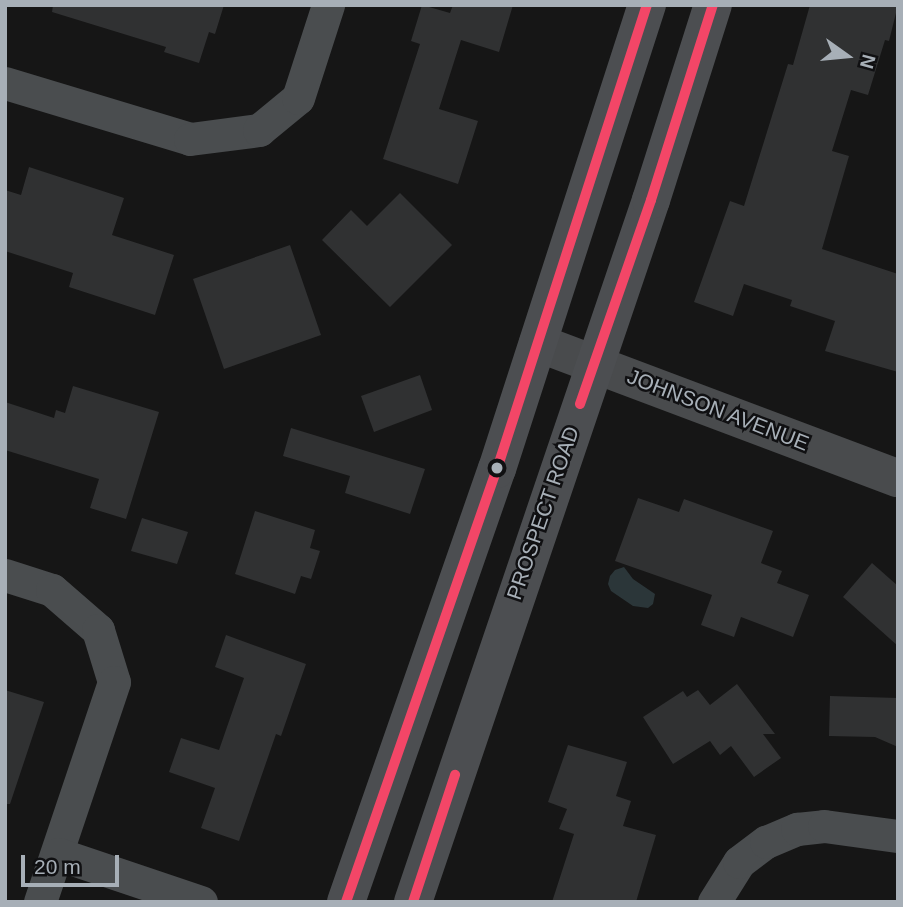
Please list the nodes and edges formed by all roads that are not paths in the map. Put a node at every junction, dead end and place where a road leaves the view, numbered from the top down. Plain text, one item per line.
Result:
1 (328, 5) edge
2 (647, 5) edge
3 (713, 5) edge
4 (5, 83) edge
5 (538, 343) junction
6 (594, 365) junction
7 (898, 478) edge
8 (5, 575) edge
9 (898, 836) edge
10 (58, 854) junction
11 (40, 902) edge
12 (201, 902) edge
13 (346, 902) edge
14 (412, 902) edge
15 (714, 902) edge

1 - 4 street
2 - 5 main road
3 - 6 main road, PROSPECT ROAD
5 - 6 street, JOHNSON AVENUE
5 - 13 main road
6 - 7 street, JOHNSON AVENUE
6 - 14 main road, PROSPECT ROAD
8 - 10 street
9 - 15 street
10 - 11 street
10 - 12 street

